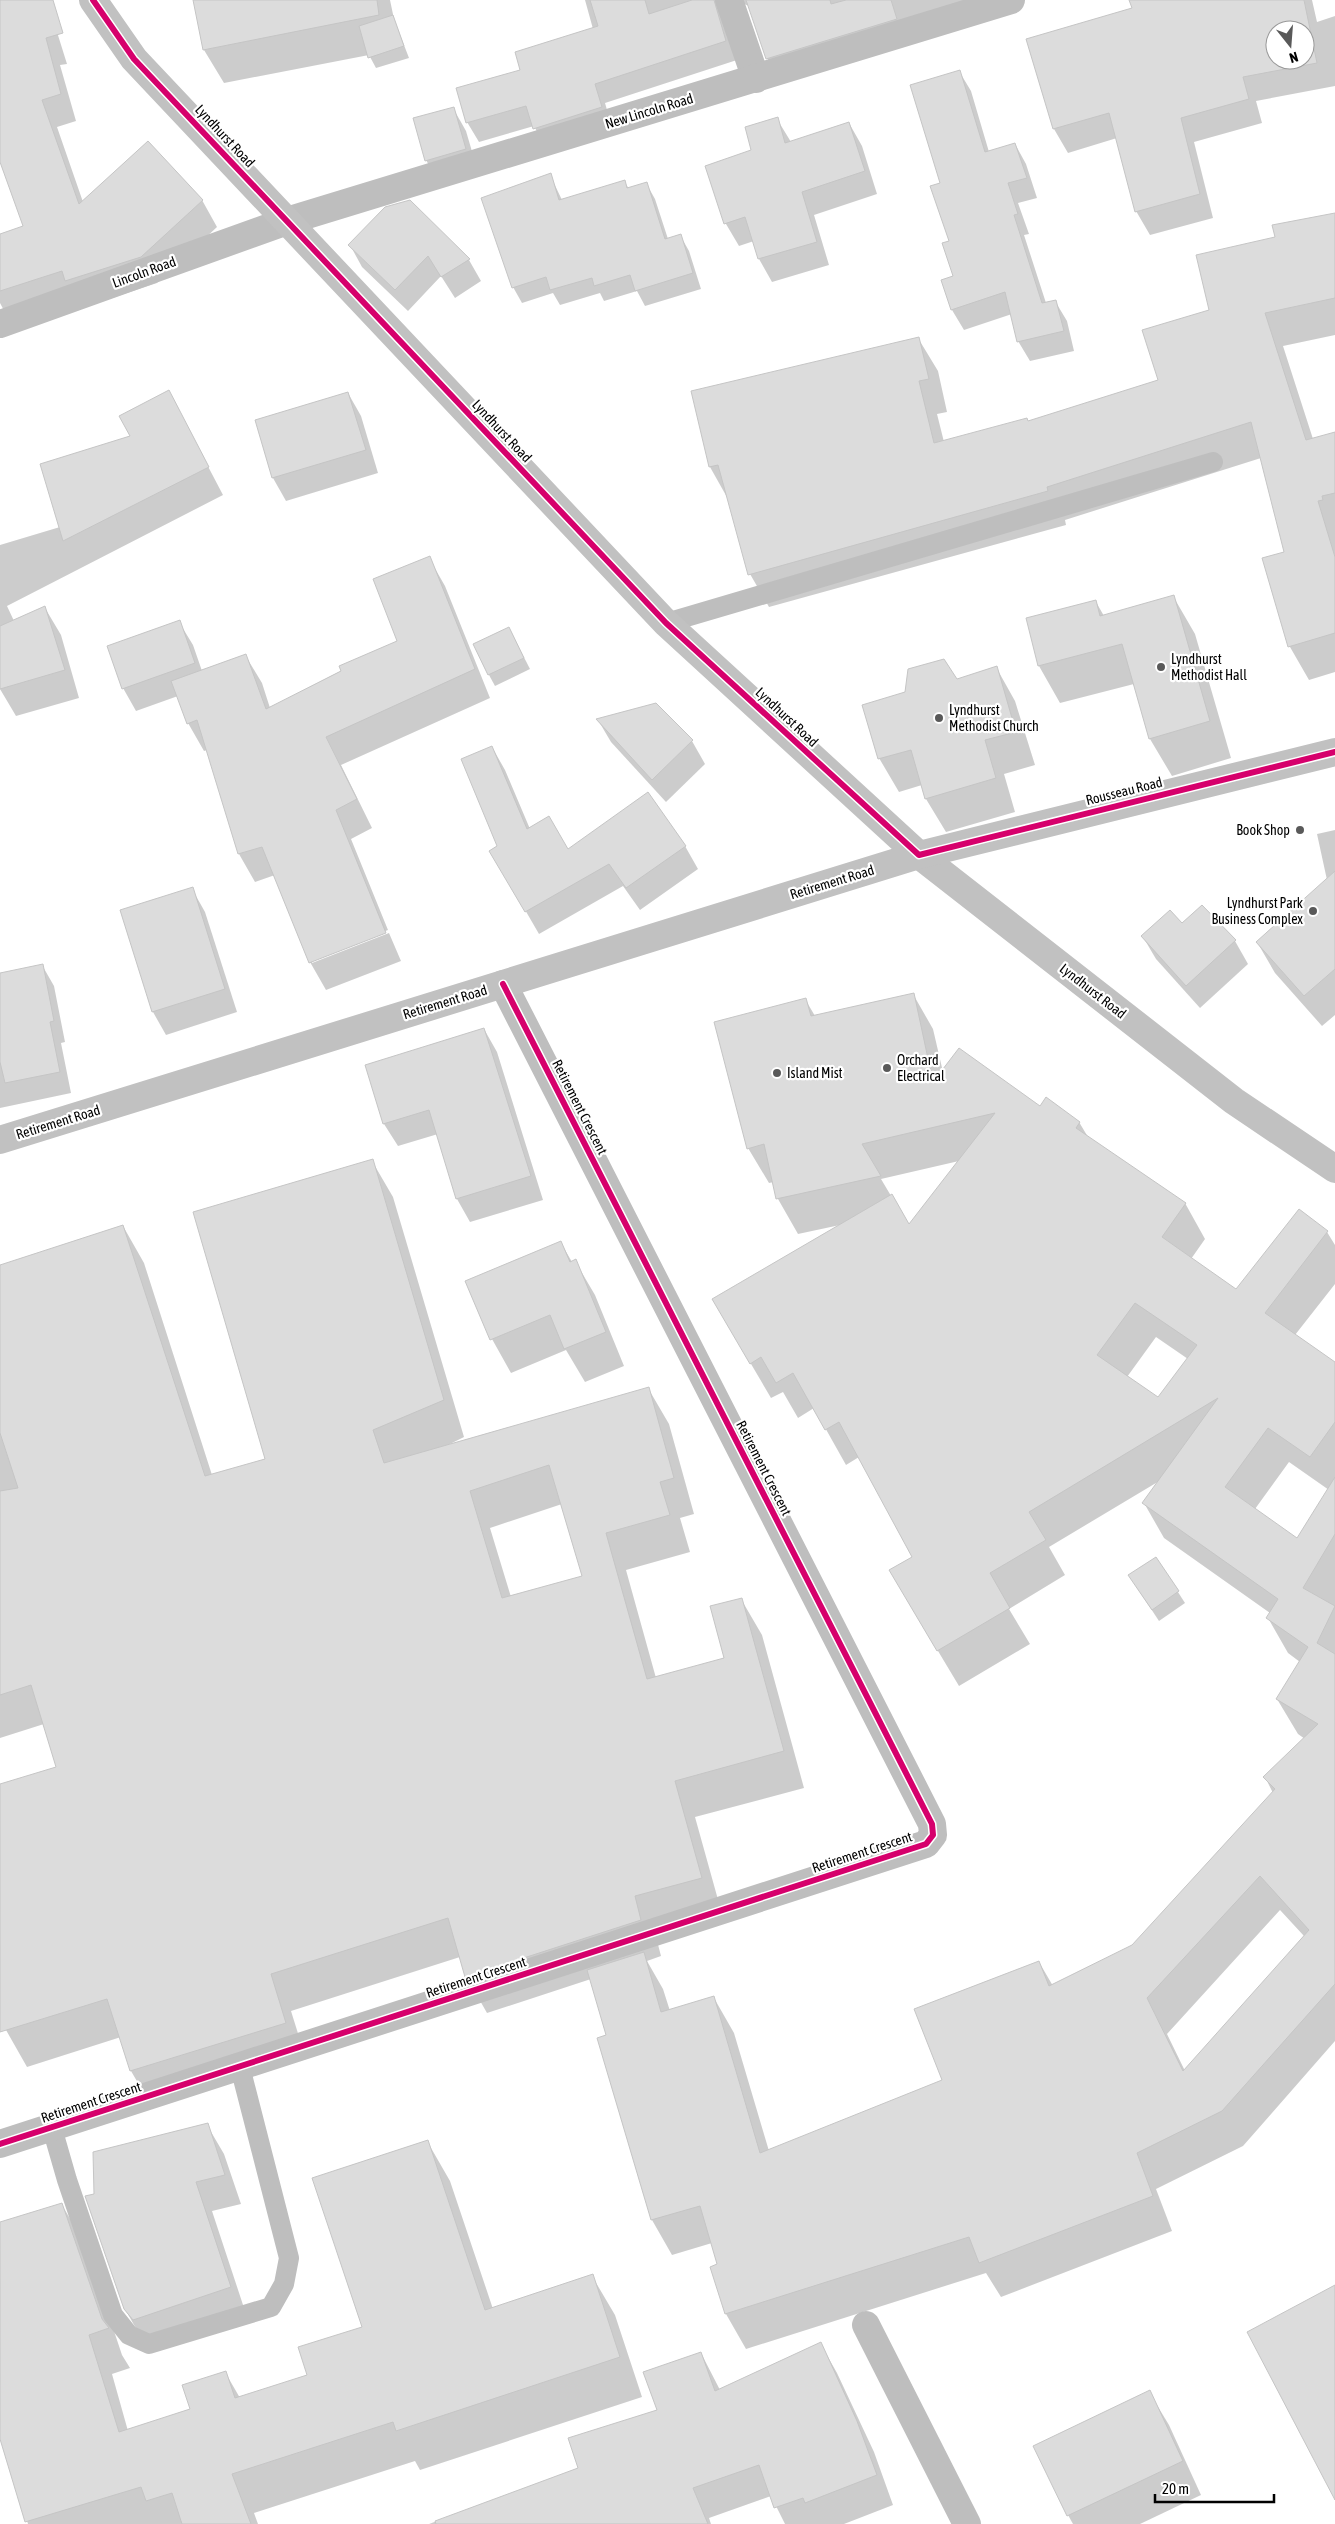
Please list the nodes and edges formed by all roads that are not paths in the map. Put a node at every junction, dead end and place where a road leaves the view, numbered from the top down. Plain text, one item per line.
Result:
1 (93, 0) edge
2 (729, 0) edge
3 (1011, 0) edge
4 (756, 79) junction
5 (287, 221) junction
6 (0, 324) edge
7 (1213, 462) dead end
8 (666, 623) junction
9 (1335, 752) edge
10 (919, 855) junction
11 (503, 984) junction
12 (0, 1140) edge
13 (1335, 1169) edge
14 (240, 2067) junction
15 (52, 2128) junction
16 (0, 2144) edge
17 (866, 2325) dead end
18 (967, 2524) edge

1 - 5 street, Lyndhurst Road
2 - 4 street
3 - 4 street, New Lincoln Road
4 - 5 street, New Lincoln Road
5 - 6 street, Lincoln Road
5 - 8 street, Lyndhurst Road
7 - 8 lane
8 - 10 street, Lyndhurst Road
9 - 10 street, Rousseau Road
10 - 11 street, Retirement Road
10 - 13 street, Lyndhurst Road
11 - 12 street, Retirement Road
11 - 14 street, Retirement Crescent
14 - 15 street, Retirement Crescent
14 - 15 lane
15 - 16 street, Retirement Crescent
17 - 18 street

